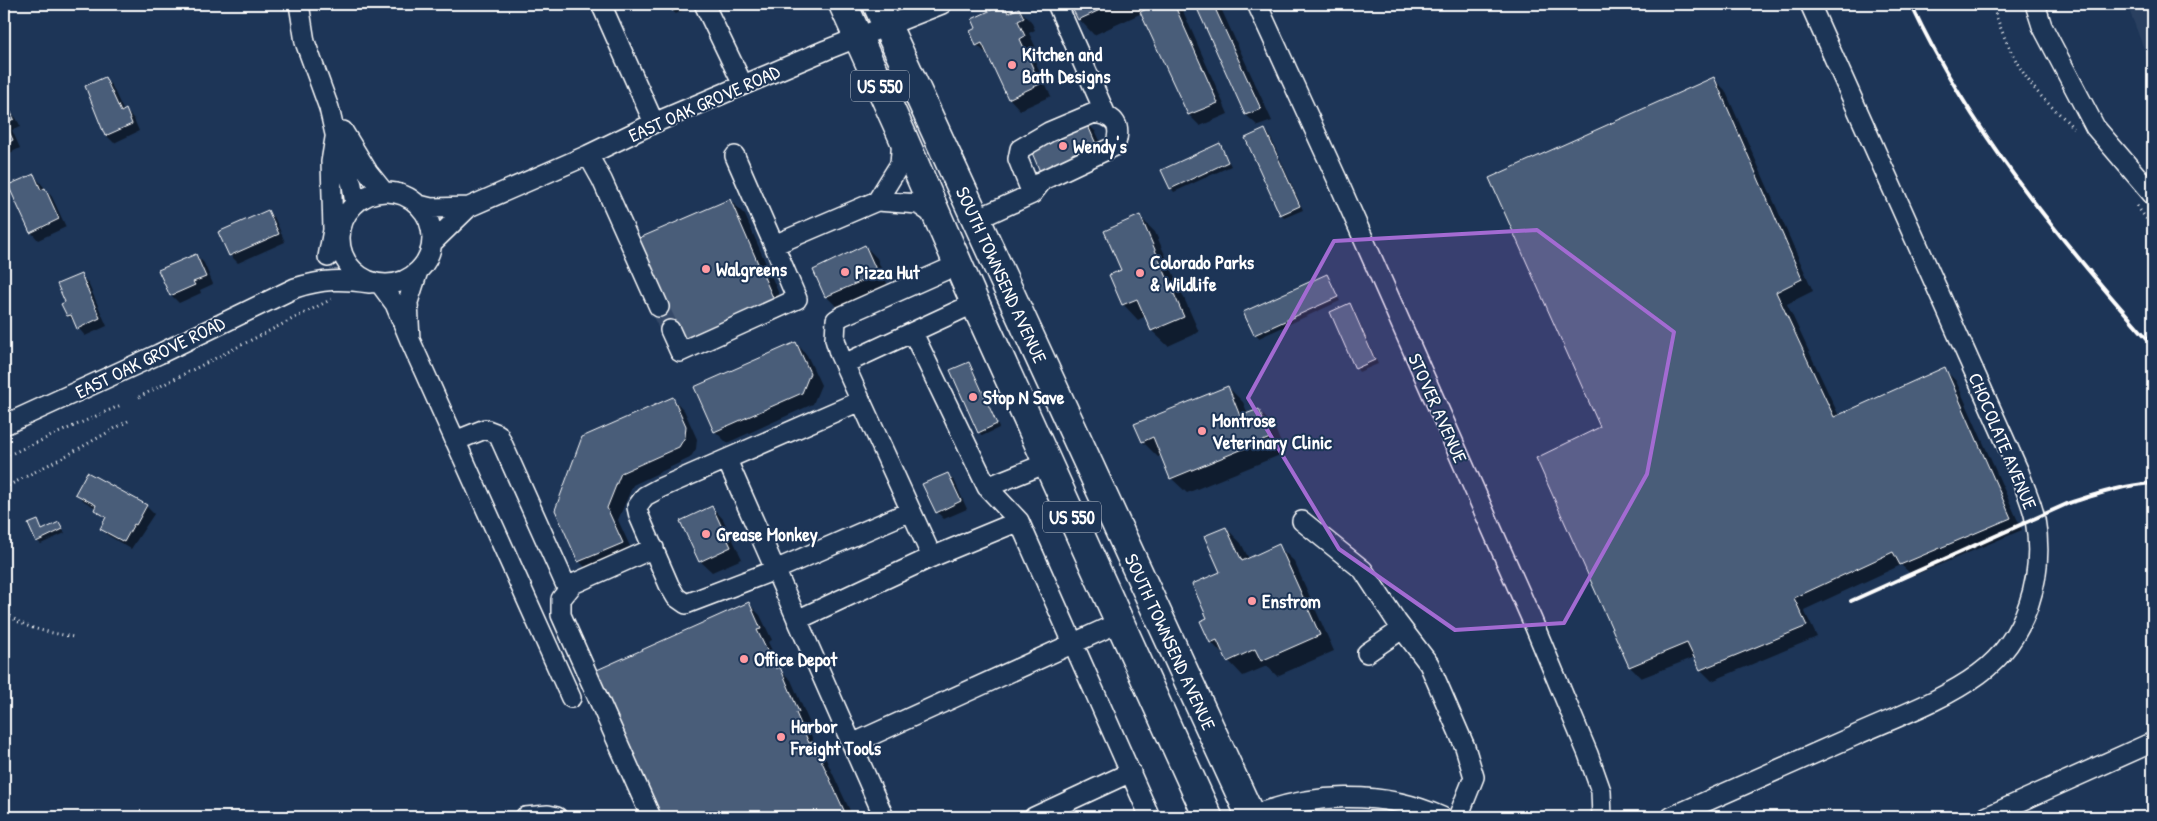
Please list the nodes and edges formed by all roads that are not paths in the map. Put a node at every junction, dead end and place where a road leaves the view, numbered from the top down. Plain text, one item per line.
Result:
1 (299, 4) edge
2 (601, 4) edge
3 (704, 4) edge
4 (843, 4) edge
5 (942, 4) edge
6 (1057, 4) edge
7 (1257, 4) edge
8 (1810, 4) edge
9 (2035, 4) edge
10 (882, 15) edge
11 (858, 37) junction
12 (744, 85) junction
13 (329, 108) junction
14 (1106, 115) junction
15 (654, 124) junction
16 (335, 134) junction
17 (902, 134) junction
18 (588, 155) junction
19 (735, 156) dead end
20 (1037, 187) junction
21 (384, 192) junction
22 (2153, 195) edge
23 (877, 201) junction
24 (355, 204) junction
25 (419, 204) junction
26 (469, 207) junction
27 (937, 217) junction
28 (975, 220) junction
29 (433, 242) junction
30 (774, 245) junction
31 (333, 251) junction
32 (959, 264) junction
33 (418, 271) junction
34 (375, 284) junction
35 (295, 288) junction
36 (975, 303) junction
37 (659, 306) tunnel mouth
38 (670, 330) tunnel mouth
39 (913, 333) junction
40 (410, 340) junction
41 (844, 364) junction
42 (860, 401) junction
43 (4, 425) edge
44 (456, 441) junction
45 (726, 460) junction
46 (1047, 463) junction
47 (987, 487) junction
48 (911, 511) junction
49 (1019, 521) junction
50 (1302, 521) dead end
51 (654, 548) junction
52 (932, 557) junction
53 (775, 570) junction
54 (568, 590) junction
55 (797, 620) junction
56 (1120, 622) junction
57 (1402, 629) junction
58 (1073, 642) junction
59 (1367, 653) dead end
60 (560, 673) junction
61 (590, 681) junction
62 (571, 698) dead end
63 (2153, 742) edge
64 (852, 744) junction
65 (1131, 772) junction
66 (1430, 815) edge
67 (525, 817) edge
68 (557, 817) edge
69 (650, 817) edge
70 (884, 817) edge
71 (1034, 817) edge
72 (1150, 817) edge
73 (1208, 817) edge
74 (1250, 817) edge
75 (1458, 817) edge
76 (1602, 817) edge
77 (1671, 817) edge
78 (1986, 817) edge

1 - 13 street
2 - 15 street
3 - 12 street
4 - 11 highway, SOUTH TOWNSEND AVENUE / US 550
5 - 10 street, EAST OAK GROVE ROAD
6 - 14 street
7 - 76 street, STOVER AVENUE
8 - 77 street, CHOCOLATE AVENUE
9 - 22 street
10 - 11 street, EAST OAK GROVE ROAD
10 - 28 highway, SOUTH TOWNSEND AVENUE / US 550
11 - 12 street, EAST OAK GROVE ROAD
11 - 17 highway, SOUTH TOWNSEND AVENUE / US 550
12 - 15 street, EAST OAK GROVE ROAD
13 - 16 street
13 - 21 street
14 - 20 street
14 - 20 street
15 - 18 street, EAST OAK GROVE ROAD
16 - 24 street
16 - 31 street
17 - 23 street
17 - 27 highway, SOUTH TOWNSEND AVENUE / US 550
18 - 26 street, EAST OAK GROVE ROAD
18 - 37 street
19 - 30 street
20 - 28 street
21 - 24 street
21 - 25 street
23 - 27 street
23 - 30 street
24 - 31 street
25 - 26 street, EAST OAK GROVE ROAD
25 - 29 street
26 - 29 street, EAST OAK GROVE ROAD
27 - 32 highway, SOUTH TOWNSEND AVENUE / US 550
28 - 74 highway, SOUTH TOWNSEND AVENUE / US 550
29 - 33 street
30 - 38 street
31 - 34 street
31 - 35 street, EAST OAK GROVE ROAD
32 - 36 highway, SOUTH TOWNSEND AVENUE / US 550
32 - 41 street
33 - 34 street
33 - 40 street
34 - 35 street, EAST OAK GROVE ROAD
34 - 40 street
35 - 43 street, EAST OAK GROVE ROAD
36 - 39 street
36 - 46 highway, SOUTH TOWNSEND AVENUE / US 550
39 - 41 street
39 - 47 street
40 - 44 street
41 - 42 street
42 - 45 street
42 - 48 street
44 - 54 street
44 - 60 street
45 - 51 street
45 - 53 street
46 - 47 street
46 - 56 highway, SOUTH TOWNSEND AVENUE / US 550
47 - 49 street
48 - 52 street
48 - 53 street
49 - 52 street
49 - 58 street
50 - 57 street
51 - 53 street
51 - 54 street
52 - 55 street
53 - 55 street
54 - 61 street
55 - 64 street
56 - 58 street
56 - 73 highway, SOUTH TOWNSEND AVENUE / US 550
57 - 59 street
57 - 75 street
58 - 64 street
58 - 65 street
60 - 61 street
60 - 62 street
61 - 69 street
63 - 78 street
64 - 70 street
65 - 71 street
65 - 72 street
66 - 74 street
67 - 68 street

